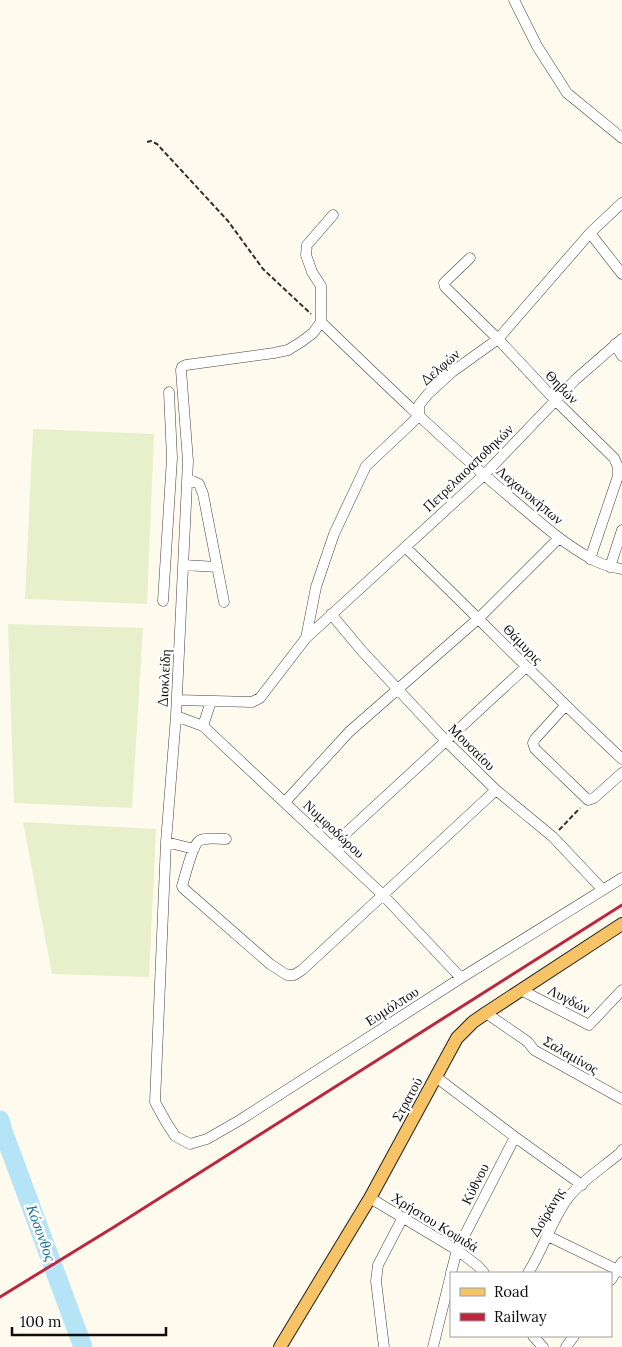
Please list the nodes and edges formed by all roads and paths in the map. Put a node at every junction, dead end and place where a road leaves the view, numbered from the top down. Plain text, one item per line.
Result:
1 (514, 0) edge
2 (622, 138) edge
3 (147, 142) dead end
4 (622, 203) edge
5 (333, 215) dead end
6 (590, 233) junction
7 (470, 258) dead end
8 (622, 274) edge
9 (320, 322) junction
10 (498, 339) junction
11 (618, 342) edge
12 (622, 356) edge
13 (169, 392) dead end
14 (556, 401) junction
15 (418, 416) junction
16 (172, 458) junction
17 (188, 461) junction
18 (484, 475) junction
19 (188, 479) junction
20 (622, 530) edge
21 (559, 538) junction
22 (405, 547) junction
23 (590, 559) junction
24 (184, 565) junction
25 (217, 567) junction
26 (610, 567) junction
27 (622, 569) edge
28 (163, 601) dead end
29 (224, 602) dead end
30 (331, 614) junction
31 (478, 618) junction
32 (306, 638) junction
33 (526, 667) junction
34 (397, 690) junction
35 (177, 700) junction
36 (211, 701) junction
37 (565, 706) junction
38 (176, 716) junction
39 (203, 726) junction
40 (446, 741) junction
41 (622, 759) edge
42 (622, 773) edge
43 (496, 790) junction
44 (588, 800) junction
45 (285, 802) junction
46 (552, 837) junction
47 (226, 839) dead end
48 (166, 842) junction
49 (332, 846) junction
50 (194, 849) junction
51 (622, 878) edge
52 (603, 890) junction
53 (384, 895) junction
54 (622, 924) edge
55 (462, 978) junction
56 (522, 990) junction
57 (622, 990) edge
58 (486, 1012) junction
59 (436, 1077) junction
60 (622, 1099) edge
61 (176, 1136) joint
62 (515, 1137) junction
63 (621, 1152) edge
64 (582, 1184) junction
65 (370, 1198) junction
66 (403, 1217) junction
67 (548, 1236) junction
68 (457, 1250) junction
69 (621, 1268) edge
70 (452, 1272) edge
71 (483, 1272) edge
72 (529, 1272) edge
73 (450, 1278) edge
74 (612, 1279) edge
75 (534, 1337) edge
76 (280, 1347) edge
77 (384, 1347) edge
78 (433, 1347) edge
79 (543, 1347) edge

1 - 2 street
3 - 9 path
4 - 6 street, Δελφών
5 - 9 street
6 - 8 street
6 - 10 street, Δελφών
7 - 10 street, Θηβών
9 - 15 street, Λαχανοκήπων
9 - 17 street, Διοκλείδη
10 - 14 street, Θηβών
10 - 15 street, Δελφών
11 - 12 street
11 - 14 street, Πετρελαιοαποθηκών
13 - 16 street
14 - 18 street, Πετρελαιοαποθηκών
14 - 23 street, Θηβών
15 - 18 street, Λαχανοκήπων
15 - 32 street, Δελφών
16 - 17 street
16 - 28 street
17 - 19 street, Διοκλείδη
18 - 21 street, Λαχανοκήπων
18 - 22 street, Πετρελαιοαποθηκών
19 - 24 street, Διοκλείδη
19 - 25 street
20 - 26 street
21 - 23 street, Λαχανοκήπων
21 - 31 street
22 - 30 street, Πετρελαιοαποθηκών
22 - 31 street, Θάμυρις
23 - 26 street, Λαχανοκήπων
24 - 25 street
24 - 35 street, Διοκλείδη
25 - 29 street
26 - 27 street, Λαχανοκήπων
30 - 32 street, Πετρελαιοαποθηκών
30 - 34 street, Μουσαίου
31 - 33 street, Θάμυρις
31 - 34 street
32 - 36 street, Πετρελαιοαποθηκών
33 - 37 street, Θάμυρις
33 - 40 street
34 - 40 street, Μουσαίου
34 - 45 street
35 - 36 street, Πετρελαιοαποθηκών
35 - 38 street, Διοκλείδη
36 - 39 street
37 - 41 street, Θάμυρις
37 - 44 street
38 - 39 street, Νυμφοδώρου
38 - 48 street, Διοκλείδη
39 - 45 street, Νυμφοδώρου
40 - 43 street, Μουσαίου
40 - 49 street
42 - 44 street
43 - 46 street, Μουσαίου
43 - 53 street
44 - 46 path
45 - 49 street, Νυμφοδώρου
46 - 52 street, Μουσαίου
47 - 50 street
48 - 50 street
48 - 61 street, Διοκλείδη
49 - 53 street, Νυμφοδώρου
50 - 53 street
51 - 52 street, Ευμόλπου
52 - 55 street, Ευμόλπου
53 - 55 street, Νυμφοδώρου
54 - 56 main road, Στρατού
55 - 61 street, Ευμόλπου
56 - 57 street, Λυγδών
56 - 58 main road, Στρατού
58 - 59 main road, Στρατού
58 - 60 street, Σαλαμίνος
59 - 62 street
59 - 65 main road, Στρατού
62 - 64 street
62 - 68 street, Κύθνου
63 - 64 street, Δοϊράνης
64 - 67 street, Δοϊράνης
65 - 66 street, Χρήστου Κοψιδά
65 - 76 main road, Στρατού
66 - 68 street, Χρήστου Κοψιδά
66 - 77 street
67 - 69 street
67 - 72 street, Δοϊράνης
68 - 70 street, Κύθνου
68 - 71 street, Χρήστου Κοψιδά
69 - 74 street
73 - 78 street, Κύθνου
75 - 79 street

